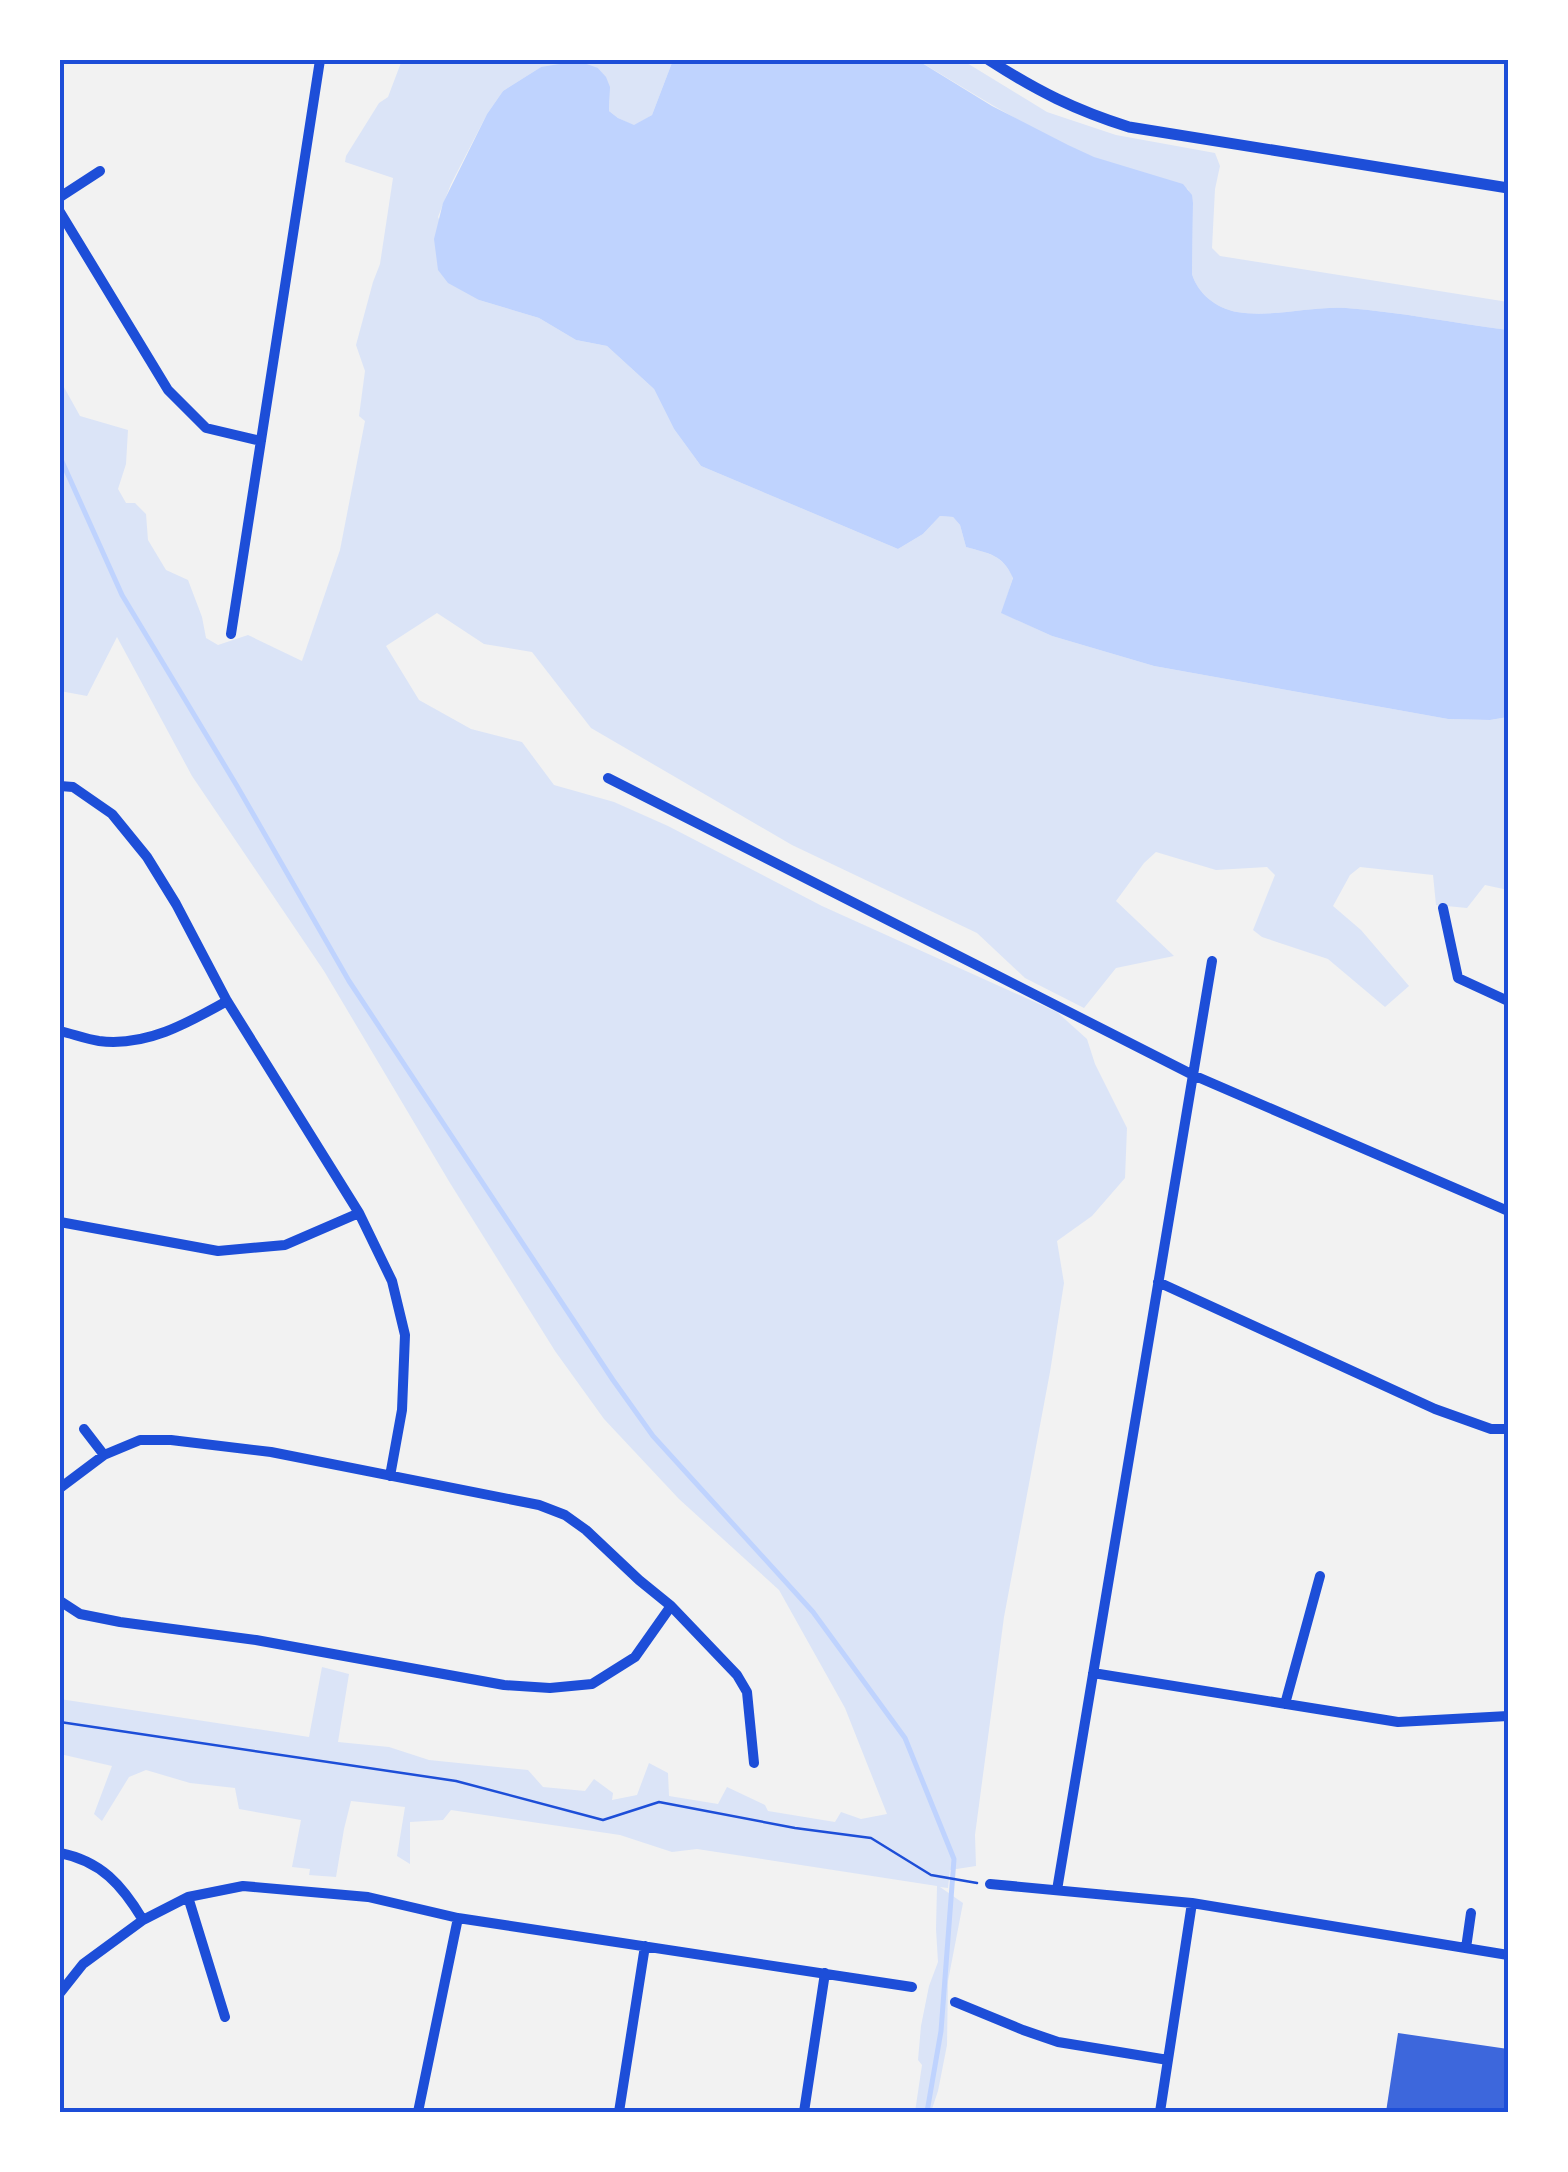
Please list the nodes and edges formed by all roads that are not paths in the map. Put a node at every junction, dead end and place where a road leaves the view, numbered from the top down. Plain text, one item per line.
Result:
1 (320, 60) edge
2 (990, 60) edge
3 (100, 171) dead end
4 (1508, 188) edge
5 (60, 198) edge
6 (60, 212) edge
7 (261, 441) junction
8 (231, 634) dead end
9 (608, 778) dead end
10 (60, 786) edge
11 (1443, 908) dead end
12 (1212, 962) dead end
13 (1508, 1000) edge
14 (227, 1001) junction
15 (60, 1031) edge
16 (1193, 1075) junction
17 (1508, 1212) edge
18 (359, 1213) junction
19 (60, 1222) edge
20 (1158, 1282) junction
21 (84, 1429) dead end
22 (1508, 1429) edge
23 (104, 1455) junction
24 (390, 1476) junction
25 (60, 1488) edge
26 (1320, 1576) dead end
27 (60, 1601) edge
28 (671, 1606) junction
29 (1093, 1673) junction
30 (1285, 1704) junction
31 (1508, 1716) edge
32 (754, 1763) dead end
33 (60, 1853) edge
34 (990, 1884) dead end
35 (1057, 1890) junction
36 (188, 1897) junction
37 (1192, 1903) junction
38 (1472, 1913) dead end
39 (458, 1918) junction
40 (143, 1920) junction
41 (645, 1946) junction
42 (1466, 1948) junction
43 (1508, 1955) edge
44 (826, 1973) junction
45 (912, 1987) dead end
46 (60, 1993) edge
47 (955, 2002) dead end
48 (225, 2017) dead end
49 (1168, 2060) junction
50 (418, 2112) edge
51 (619, 2112) edge
52 (804, 2112) edge
53 (1160, 2112) edge

1 - 7 street
2 - 4 street
3 - 5 street
6 - 7 street
7 - 8 street
9 - 16 street
10 - 14 street
11 - 13 street
12 - 16 street
14 - 15 street
14 - 18 street
16 - 17 street
16 - 20 street
18 - 19 street
18 - 24 street
20 - 22 street
20 - 29 street
21 - 23 street
23 - 24 street
23 - 25 street
24 - 28 street
26 - 30 street
27 - 28 street
28 - 32 street
29 - 30 street
29 - 35 street
30 - 31 street
33 - 40 street
34 - 35 street
35 - 37 street
36 - 39 street
36 - 40 street
36 - 48 street
37 - 42 street
37 - 49 street
38 - 42 street
39 - 41 street
39 - 50 street
40 - 46 street
41 - 44 street
41 - 51 street
42 - 43 street
44 - 45 street
44 - 52 street
47 - 49 street
49 - 53 street

